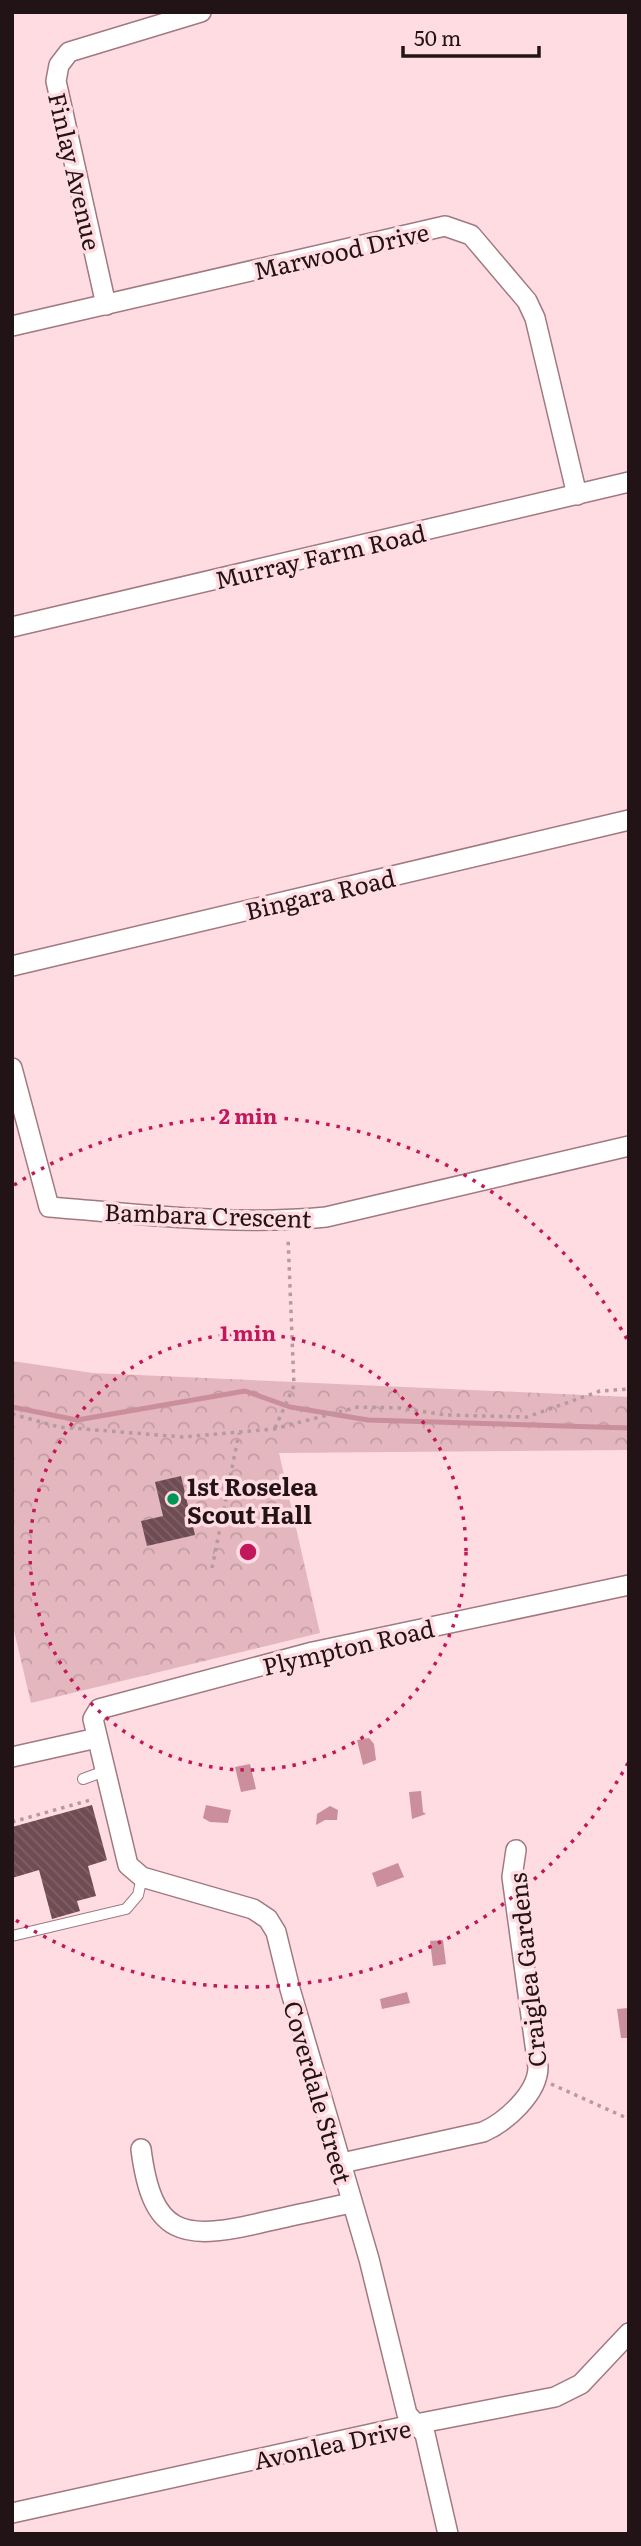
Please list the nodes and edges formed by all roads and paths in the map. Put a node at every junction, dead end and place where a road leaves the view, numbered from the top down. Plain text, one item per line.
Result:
1 (201, 12) edge
2 (106, 305) junction
3 (12, 326) edge
4 (629, 482) edge
5 (577, 495) junction
6 (12, 628) edge
7 (629, 820) edge
8 (12, 966) edge
9 (12, 1068) edge
10 (629, 1146) edge
11 (288, 1221) junction
12 (629, 1389) edge
13 (12, 1414) edge
14 (274, 1429) junction
15 (239, 1433) junction
16 (212, 1568) dead end
17 (629, 1585) edge
18 (97, 1738) junction
19 (12, 1757) edge
20 (100, 1773) junction
21 (83, 1779) dead end
22 (12, 1822) edge
23 (516, 1850) dead end
24 (142, 1877) junction
25 (12, 1936) edge
26 (537, 2078) junction
27 (629, 2119) edge
28 (141, 2149) dead end
29 (342, 2163) junction
30 (351, 2203) junction
31 (629, 2333) edge
32 (416, 2424) junction
33 (12, 2513) edge
34 (448, 2534) edge

1 - 2 street, Finlay Avenue
2 - 3 street, Marwood Drive
2 - 5 street, Marwood Drive
4 - 5 street, Murray Farm Road
5 - 6 street, Murray Farm Road
7 - 8 street, Bingara Road
9 - 11 street, Bambara Crescent
10 - 11 street, Bambara Crescent
11 - 14 path
12 - 14 path
13 - 15 path
14 - 15 path
15 - 16 path
17 - 18 street, Plympton Road
18 - 19 street
18 - 20 street
20 - 21 lane
20 - 22 path
20 - 24 street
23 - 26 street, Craiglea Gardens
24 - 25 lane
24 - 29 street, Coverdale Street
26 - 27 path
26 - 29 street, Craiglea Gardens
28 - 30 street
29 - 30 street, Coverdale Street
30 - 32 street, Coverdale Street
31 - 32 street, Avonlea Drive
32 - 33 street, Avonlea Drive
32 - 34 street, Coverdale Street

